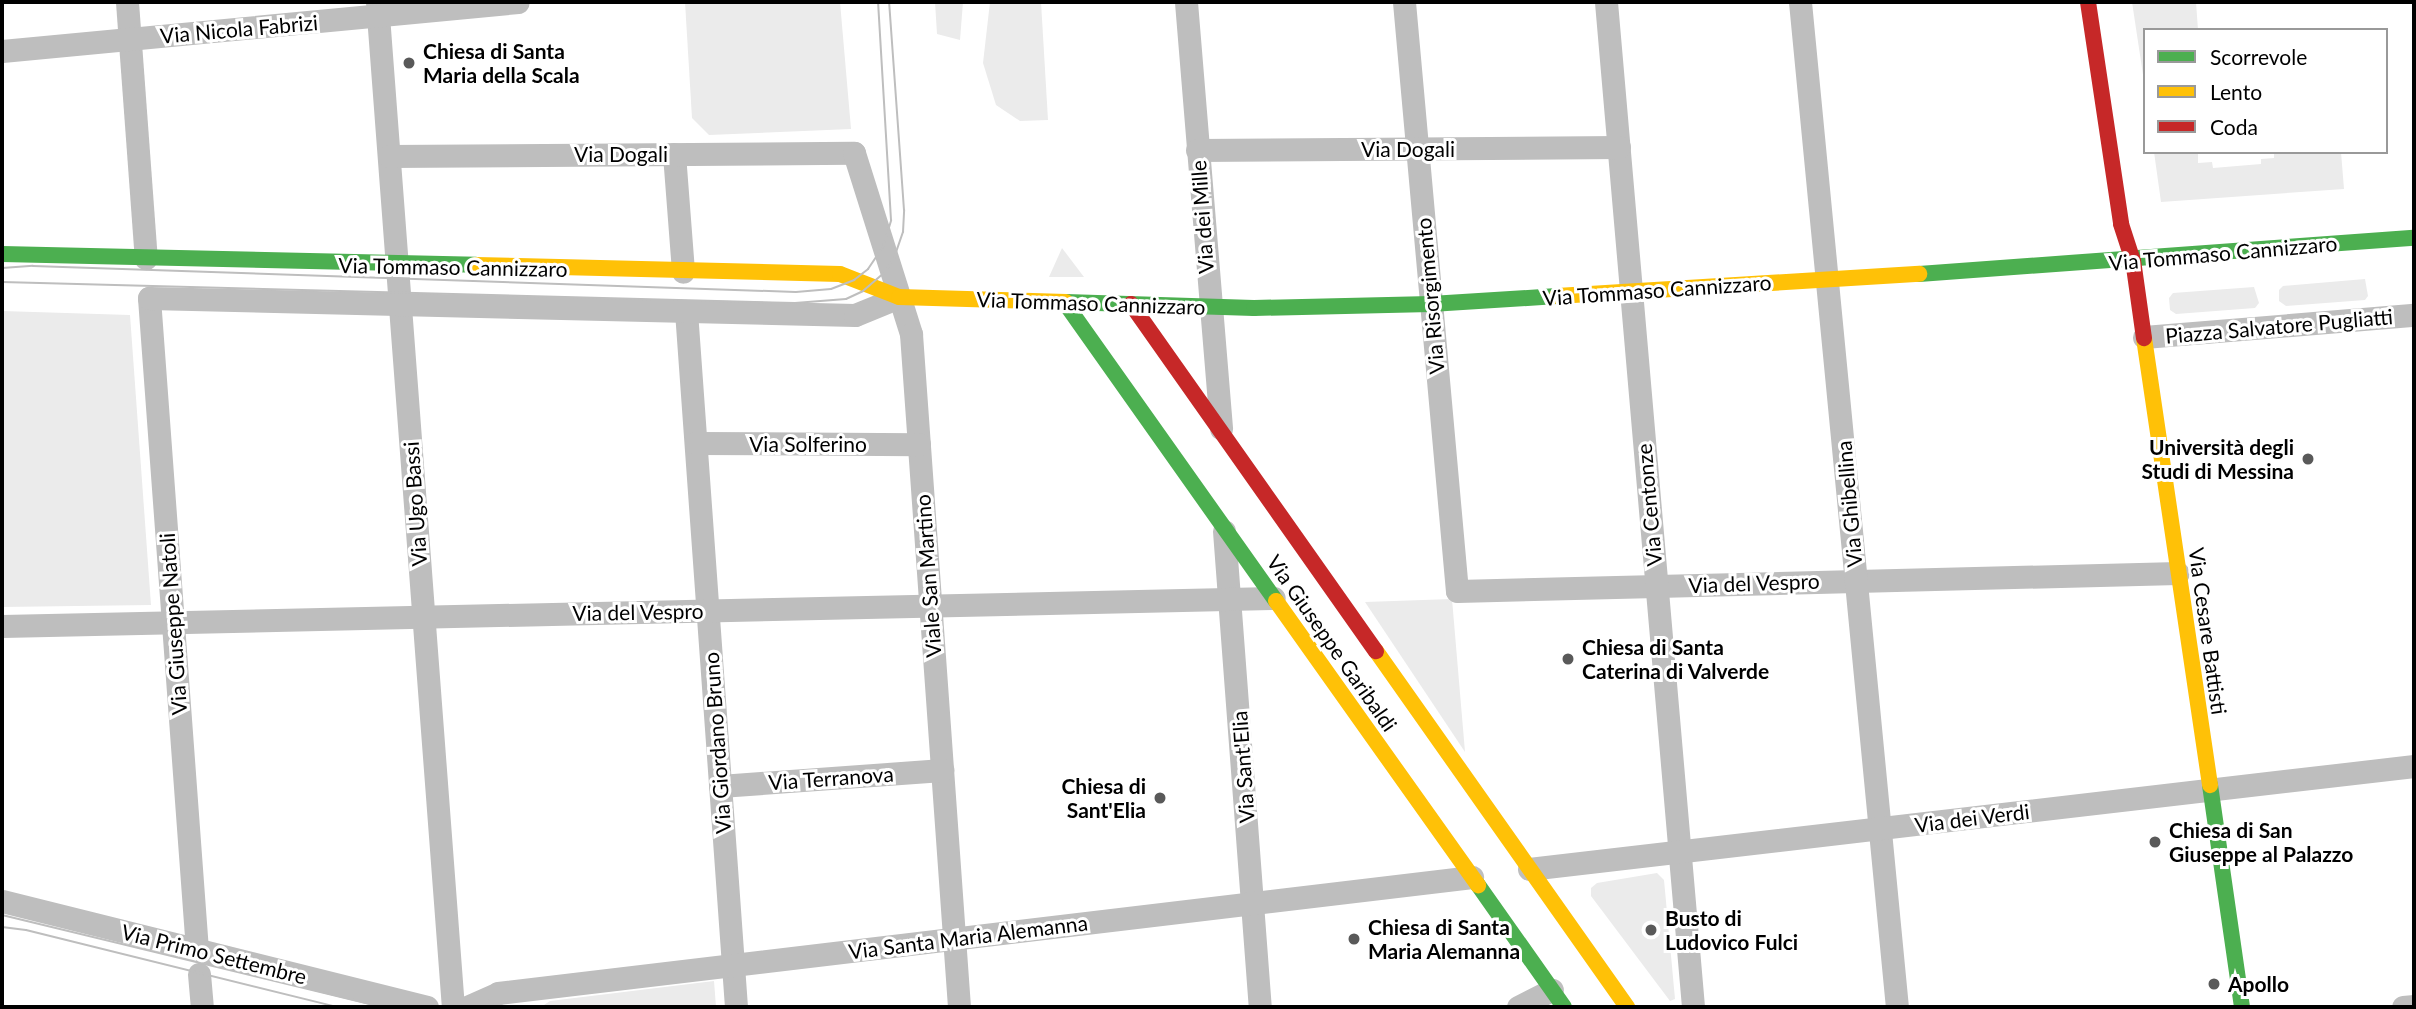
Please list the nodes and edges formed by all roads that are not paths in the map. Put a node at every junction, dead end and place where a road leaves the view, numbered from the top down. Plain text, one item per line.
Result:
1 (127, 2) edge
2 (518, 2) edge
3 (1186, 2) edge
4 (1404, 2) edge
5 (1606, 2) edge
6 (1800, 2) edge
7 (2088, 2) edge
8 (377, 9) edge
9 (129, 39) junction
10 (2, 51) edge
11 (1619, 147) junction
12 (1417, 149) junction
13 (1197, 150) junction
14 (854, 153) joint
15 (674, 154) junction
16 (388, 156) junction
17 (2141, 222) dead end
18 (2414, 238) edge
19 (2, 254) edge
20 (146, 258) junction
21 (2133, 260) junction
22 (397, 265) junction
23 (683, 272) junction
24 (1827, 280) junction
25 (1631, 292) junction
26 (899, 297) junction
27 (149, 298) joint
28 (1065, 303) junction
29 (1130, 304) junction
30 (1431, 304) junction
31 (400, 305) junction
32 (1209, 306) junction
33 (686, 311) junction
34 (2414, 316) edge
35 (2144, 337) junction
36 (1221, 432) junction
37 (696, 443) junction
38 (919, 444) junction
39 (1224, 527) junction
40 (2178, 573) junction
41 (1856, 580) junction
42 (1656, 586) junction
43 (1457, 591) joint
44 (1230, 597) junction
45 (1274, 598) junction
46 (930, 605) junction
47 (707, 610) junction
48 (423, 617) junction
49 (173, 623) junction
50 (2, 626) edge
51 (2414, 765) edge
52 (942, 770) junction
53 (720, 786) junction
54 (2210, 790) junction
55 (1880, 829) junction
56 (1679, 853) junction
57 (1529, 869) junction
58 (1472, 877) junction
59 (2, 901) edge
60 (1253, 903) junction
61 (954, 938) junction
62 (197, 950) junction
63 (733, 965) junction
64 (199, 974) dead end
65 (1558, 999) edge
66 (2414, 1006) edge
67 (202, 1007) edge
68 (427, 1007) edge
69 (453, 1007) edge
70 (467, 1007) edge
71 (736, 1007) edge
72 (959, 1007) edge
73 (1260, 1007) edge
74 (1518, 1007) edge
75 (1626, 1007) edge
76 (1693, 1007) edge
77 (1898, 1007) edge
78 (2242, 1007) edge
79 (2403, 1007) edge

1 - 9 street
2 - 8 street, Via Nicola Fabrizi
3 - 13 street, Via dei Mille
4 - 12 street, Via Risorgimento
5 - 11 street, Via Centonze
6 - 24 street, Via Ghibellina
7 - 21 street, Via Cesare Battisti
8 - 9 street, Via Nicola Fabrizi
8 - 16 street, Via Ugo Bassi
9 - 10 street, Via Nicola Fabrizi
9 - 20 street
11 - 12 street, Via Dogali
11 - 25 street, Via Centonze
12 - 13 street, Via Dogali
12 - 30 street, Via Risorgimento
13 - 32 street, Via dei Mille
14 - 15 street, Via Dogali
14 - 26 street, Viale San Martino
15 - 16 street, Via Dogali
15 - 23 street
16 - 22 street, Via Ugo Bassi
17 - 21 street, Via Cesare Battisti
18 - 21 street, Via Tommaso Cannizzaro
19 - 20 street, Via Tommaso Cannizzaro
20 - 22 street, Via Tommaso Cannizzaro
21 - 24 street, Via Tommaso Cannizzaro
21 - 35 street, Via Cesare Battisti
22 - 23 street, Via Tommaso Cannizzaro
22 - 31 street, Via Ugo Bassi
23 - 26 street, Via Tommaso Cannizzaro
24 - 25 street, Via Tommaso Cannizzaro
24 - 41 street, Via Ghibellina
25 - 30 street, Via Tommaso Cannizzaro
25 - 42 street, Via Centonze
26 - 28 street, Via Tommaso Cannizzaro
26 - 33 street, Via Tommaso Cannizzaro
26 - 38 street, Viale San Martino
27 - 31 street, Via Tommaso Cannizzaro
27 - 49 street, Via Giuseppe Natoli
28 - 29 street, Via Tommaso Cannizzaro
28 - 39 street, Via Giuseppe Garibaldi
29 - 32 street, Via Tommaso Cannizzaro
29 - 36 street, Via Giuseppe Garibaldi
30 - 32 street, Via Tommaso Cannizzaro
30 - 43 street, Via Risorgimento
31 - 33 street, Via Tommaso Cannizzaro
31 - 48 street, Via Ugo Bassi
32 - 36 street, Via dei Mille
33 - 37 street, Via Giordano Bruno
34 - 35 street, Piazza Salvatore Pugliatti
35 - 40 street, Via Cesare Battisti
36 - 57 street, Via Giuseppe Garibaldi
37 - 38 street, Via Solferino
37 - 47 street, Via Giordano Bruno
38 - 46 street, Viale San Martino
39 - 44 street, Via Sant'Elia
39 - 45 street, Via Giuseppe Garibaldi
40 - 41 street, Via del Vespro
40 - 54 street, Via Cesare Battisti
41 - 42 street, Via del Vespro
41 - 55 street, Via Ghibellina
42 - 43 street, Via del Vespro
42 - 56 street, Via Centonze
44 - 45 street, Via del Vespro
44 - 46 street, Via del Vespro
44 - 60 street, Via Sant'Elia
45 - 58 street, Via Giuseppe Garibaldi
46 - 47 street, Via del Vespro
46 - 52 street, Viale San Martino
47 - 48 street, Via del Vespro
47 - 53 street, Via Giordano Bruno
48 - 49 street, Via del Vespro
48 - 69 street, Via Ugo Bassi
49 - 50 street, Via del Vespro
49 - 62 street, Via Giuseppe Natoli
51 - 54 street, Via dei Verdi
52 - 53 street, Via Terranova
52 - 61 street, Viale San Martino
53 - 63 street, Via Giordano Bruno
54 - 55 street, Via dei Verdi
54 - 78 street, Via Cesare Battisti
55 - 56 street, Via dei Verdi
55 - 77 street, Via Ghibellina
56 - 57 street, Via dei Verdi
56 - 76 street, Via Centonze
57 - 75 street, Via Giuseppe Garibaldi
58 - 60 street, Via Santa Maria Alemanna
58 - 65 street, Via Giuseppe Garibaldi
59 - 62 street, Via Primo Settembre
60 - 61 street, Via Santa Maria Alemanna
60 - 73 street, Via Sant'Elia
61 - 63 street, Via Santa Maria Alemanna
61 - 72 street, Viale San Martino
62 - 68 street, Via Primo Settembre
63 - 70 street, Via Santa Maria Alemanna
63 - 71 street, Via Giordano Bruno
64 - 67 street
65 - 74 street
66 - 79 street

